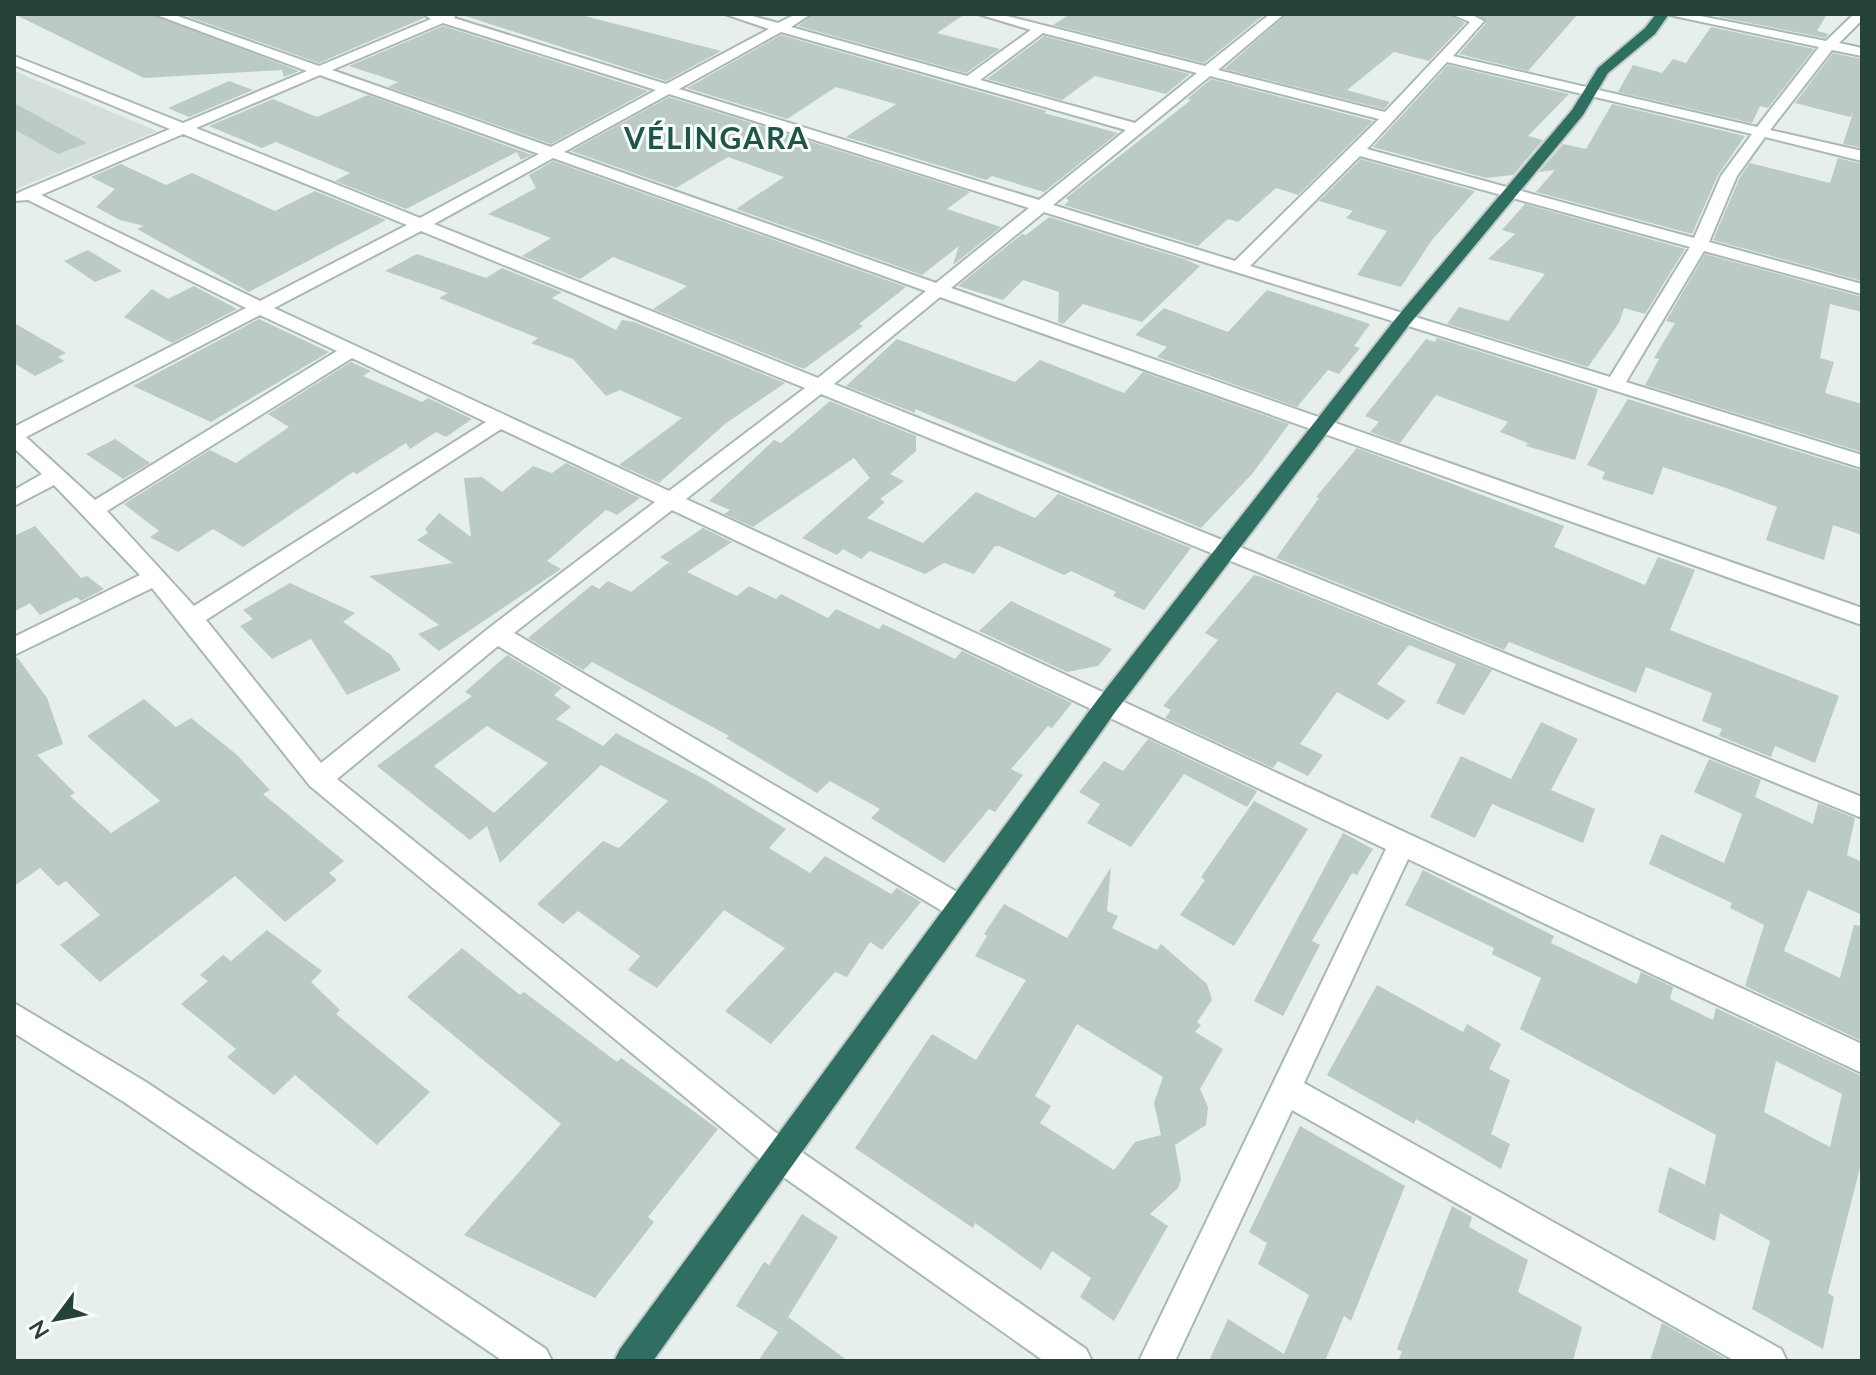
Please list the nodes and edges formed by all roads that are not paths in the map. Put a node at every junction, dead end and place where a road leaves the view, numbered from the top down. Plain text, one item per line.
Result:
1 (160, 14) edge
2 (731, 14) edge
3 (805, 14) edge
4 (984, 14) edge
5 (1457, 14) edge
6 (1663, 14) edge
7 (1671, 14) edge
8 (1861, 14) edge
9 (441, 15) edge
10 (1268, 17) edge
11 (779, 28) junction
12 (1040, 29) junction
13 (1830, 45) junction
14 (1862, 52) edge
15 (1441, 57) junction
16 (14, 60) edge
17 (1209, 70) junction
18 (316, 71) junction
19 (969, 81) junction
20 (666, 91) junction
21 (1590, 92) junction
22 (1387, 117) junction
23 (1136, 128) junction
24 (183, 131) junction
25 (1761, 135) junction
26 (1357, 151) junction
27 (550, 153) junction
28 (1862, 156) edge
29 (1509, 193) junction
30 (21, 197) edge
31 (1045, 205) junction
32 (418, 226) junction
33 (1700, 244) junction
34 (1239, 267) junction
35 (938, 289) junction
36 (1862, 289) edge
37 (258, 307) junction
38 (1403, 321) junction
39 (352, 350) junction
40 (1615, 384) junction
41 (821, 385) junction
42 (502, 420) junction
43 (1320, 427) junction
44 (14, 436) edge
45 (1862, 462) edge
46 (54, 476) junction
47 (14, 499) edge
48 (668, 500) junction
49 (94, 510) junction
50 (1227, 553) junction
51 (154, 577) junction
52 (1862, 617) edge
53 (192, 618) junction
54 (497, 634) junction
55 (14, 647) edge
56 (1107, 705) junction
57 (319, 779) junction
58 (1862, 808) edge
59 (1401, 846) junction
60 (959, 907) junction
61 (14, 1017) edge
62 (1862, 1059) edge
63 (1285, 1089) junction
64 (779, 1155) junction
65 (534, 1361) edge
66 (632, 1361) edge
67 (1074, 1361) edge
68 (1157, 1361) edge
69 (1769, 1361) edge

1 - 18 street
2 - 11 street
3 - 11 street
4 - 12 street
5 - 15 street
6 - 21 highway
7 - 13 street
8 - 13 street
9 - 18 street
9 - 20 street
10 - 17 street
11 - 19 street
11 - 20 street
12 - 17 street
12 - 19 street
13 - 14 street
13 - 25 street
15 - 21 street
15 - 22 street
16 - 24 street
17 - 22 street
17 - 23 street
18 - 24 street
18 - 27 street
19 - 23 street
20 - 27 street
20 - 31 street
21 - 25 street
21 - 29 highway
22 - 26 street
23 - 31 street
24 - 30 street
24 - 32 street
25 - 28 street
25 - 33 street
26 - 29 street
26 - 34 street
27 - 32 street
27 - 35 street
29 - 33 street
29 - 38 highway
30 - 37 street
31 - 34 street
31 - 35 street
32 - 37 street
32 - 41 street
33 - 36 street
33 - 40 street
34 - 38 street
35 - 41 street
35 - 43 street
37 - 39 street
37 - 44 street
38 - 40 street
38 - 43 highway
39 - 42 street
39 - 49 street
40 - 45 street
41 - 48 street
41 - 50 street
42 - 48 street
42 - 53 street
43 - 50 highway
43 - 52 street
44 - 46 street
46 - 47 street
46 - 49 street
48 - 54 street
48 - 56 street
49 - 51 street
50 - 56 highway
50 - 58 street
51 - 53 street
51 - 55 street
53 - 57 street
54 - 57 street
54 - 60 street
56 - 59 street
56 - 60 highway
57 - 64 street
59 - 62 street
59 - 63 street
60 - 64 highway
61 - 65 street
63 - 68 street
63 - 69 street
64 - 66 highway
64 - 67 street

